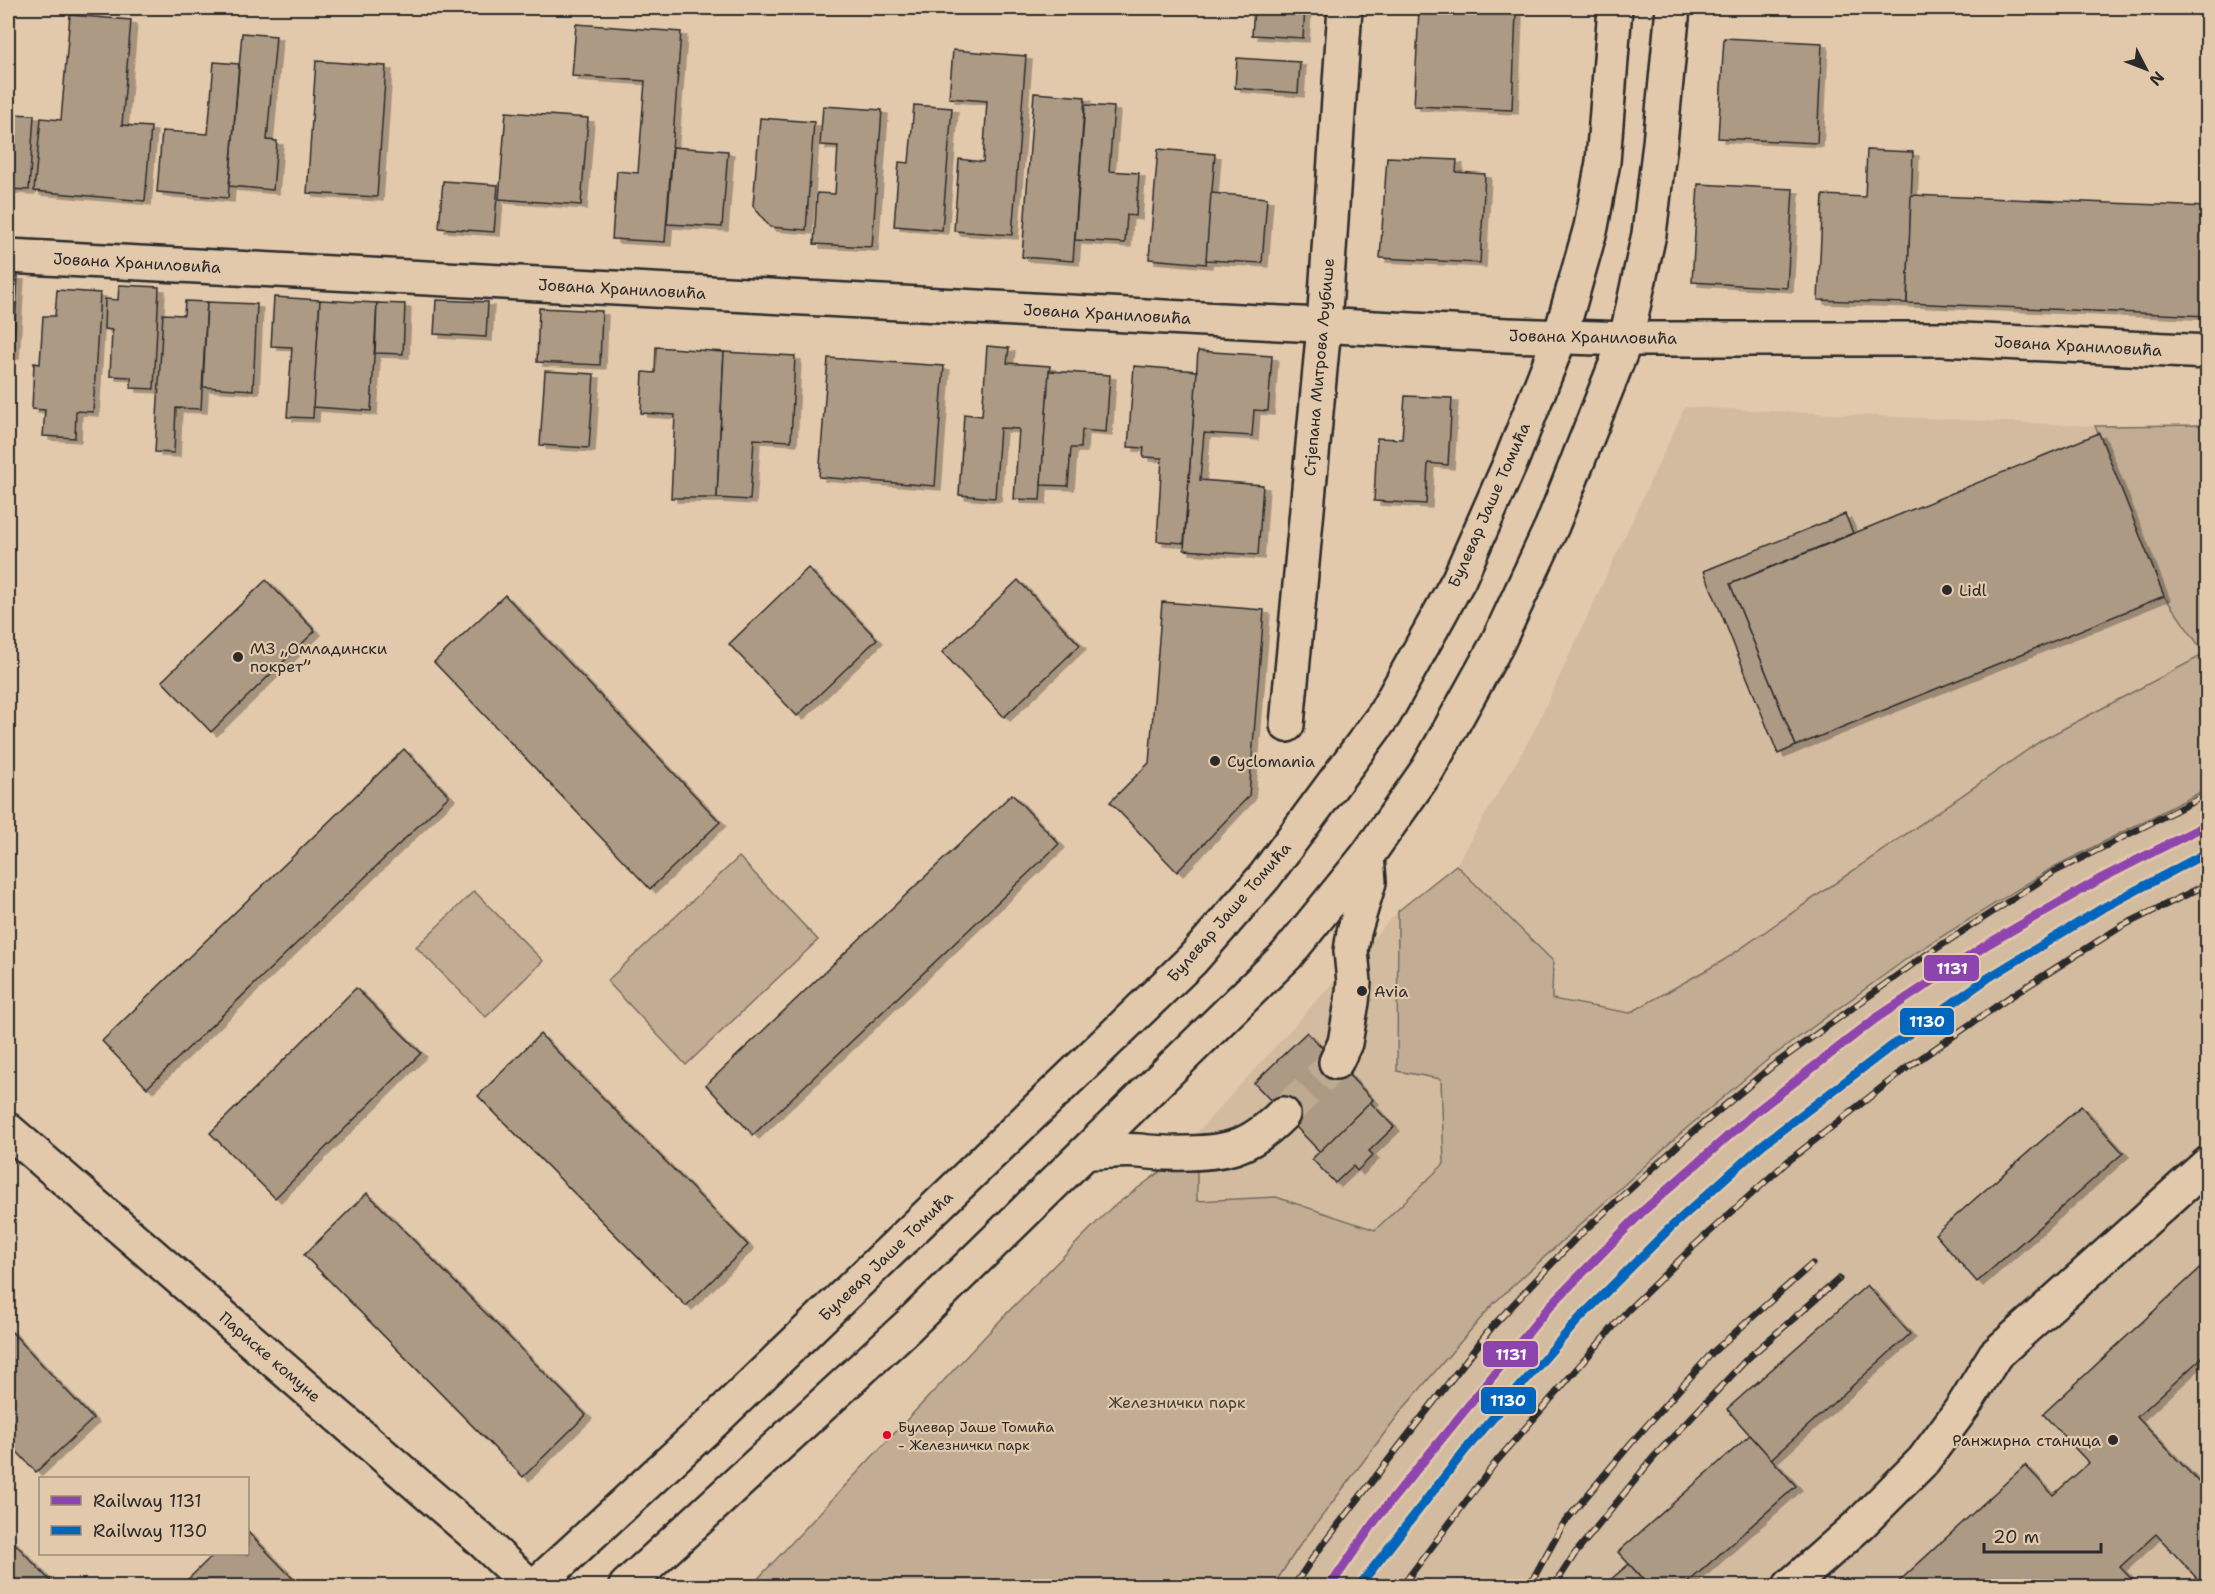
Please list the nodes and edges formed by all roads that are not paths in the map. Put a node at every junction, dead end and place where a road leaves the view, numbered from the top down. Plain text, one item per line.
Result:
1 (1345, 8) edge
2 (1615, 8) edge
3 (1673, 8) edge
4 (8, 256) edge
5 (1324, 326) junction
6 (1560, 338) junction
7 (1626, 339) junction
8 (2208, 352) edge
9 (1287, 725) dead end
10 (1367, 856) junction
11 (1336, 1062) tunnel mouth
12 (1283, 1114) tunnel mouth
13 (8, 1130) edge
14 (1088, 1152) junction
15 (2208, 1164) edge
16 (530, 1587) edge
17 (535, 1587) edge
18 (626, 1587) edge
19 (1790, 1587) edge

1 - 5 main road, Стјепана Митрова Љубише
2 - 6 main road, Булевар Јаше Томића
3 - 7 main road
4 - 5 main road, Јована Храниловића
5 - 6 main road, Јована Храниловића
5 - 9 main road, Стјепана Митрова Љубише
6 - 7 main road, Јована Храниловића
6 - 17 main road, Булевар Јаше Томића
7 - 8 main road, Јована Храниловића
7 - 10 main road
10 - 11 main road
10 - 14 main road
12 - 14 main road
13 - 16 main road, Париске комуне
14 - 18 main road
15 - 19 main road

